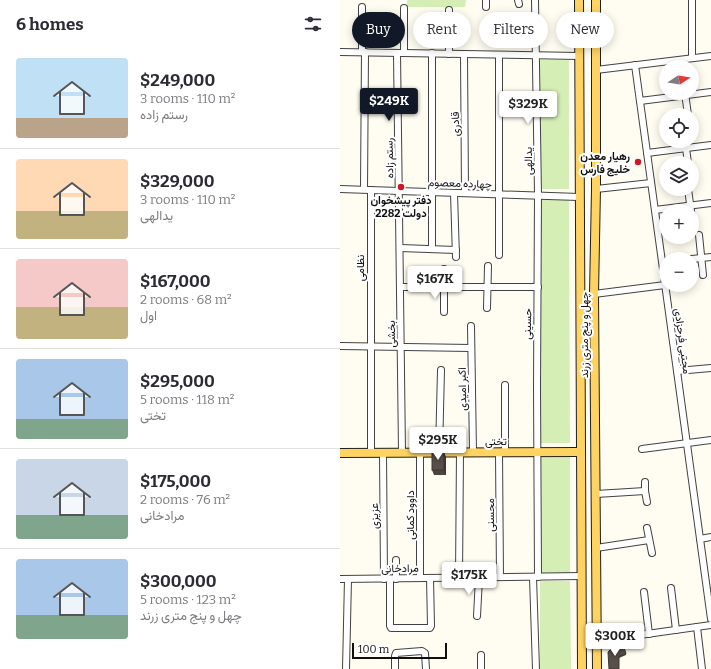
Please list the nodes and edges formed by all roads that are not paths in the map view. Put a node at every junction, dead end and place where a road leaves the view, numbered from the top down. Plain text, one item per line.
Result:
1 (486, 0) edge
2 (535, 0) edge
3 (579, 0) edge
4 (596, 0) edge
5 (692, 0) edge
6 (362, 7) dead end
7 (486, 7) dead end
8 (404, 8) dead end
9 (449, 10) dead end
10 (340, 52) edge
11 (364, 52) junction
12 (397, 53) junction
13 (404, 53) junction
14 (432, 54) junction
15 (449, 54) junction
16 (464, 54) junction
17 (499, 55) junction
18 (536, 55) junction
19 (579, 56) junction
20 (711, 56) edge
21 (692, 58) junction
22 (680, 60) edge
23 (659, 62) edge
24 (635, 65) junction
25 (596, 70) junction
26 (711, 92) edge
27 (699, 93) edge
28 (659, 99) edge
29 (640, 102) junction
30 (711, 145) edge
31 (699, 146) edge
32 (686, 148) joint
33 (647, 153) junction
34 (687, 156) edge
35 (651, 183) junction
36 (340, 189) edge
37 (596, 189) junction
38 (364, 190) junction
39 (371, 190) junction
40 (399, 191) junction
41 (432, 192) junction
42 (454, 193) junction
43 (465, 193) junction
44 (500, 194) junction
45 (538, 195) junction
46 (579, 197) junction
47 (711, 203) edge
48 (699, 206) edge
49 (655, 210) junction
50 (659, 210) edge
51 (699, 235) dead end
52 (400, 248) junction
53 (432, 249) junction
54 (456, 250) junction
55 (662, 252) edge
56 (499, 255) dead end
57 (456, 257) dead end
58 (711, 257) edge
59 (699, 258) edge
60 (702, 258) junction
61 (488, 266) dead end
62 (444, 269) dead end
63 (703, 274) dead end
64 (659, 286) edge
65 (400, 287) junction
66 (444, 287) junction
67 (488, 287) junction
68 (538, 287) junction
69 (666, 292) edge
70 (594, 294) junction
71 (487, 308) dead end
72 (444, 312) dead end
73 (471, 326) dead end
74 (340, 346) edge
75 (370, 347) junction
76 (401, 347) junction
77 (471, 348) junction
78 (711, 368) edge
79 (441, 370) dead end
80 (677, 371) junction
81 (505, 385) dead end
82 (711, 440) edge
83 (687, 443) junction
84 (642, 449) dead end
85 (371, 452) junction
86 (383, 452) junction
87 (402, 452) junction
88 (420, 452) junction
89 (439, 452) junction
90 (460, 452) junction
91 (473, 452) junction
92 (502, 452) junction
93 (538, 452) junction
94 (580, 452) junction
95 (340, 453) edge
96 (645, 482) dead end
97 (645, 491) junction
98 (596, 494) junction
99 (647, 502) dead end
100 (647, 528) dead end
101 (711, 537) edge
102 (700, 538) junction
103 (650, 540) junction
104 (596, 548) junction
105 (652, 553) dead end
106 (396, 560) dead end
107 (581, 576) junction
108 (500, 577) junction
109 (536, 577) junction
110 (420, 578) junction
111 (430, 578) junction
112 (460, 578) junction
113 (479, 578) junction
114 (340, 579) edge
115 (348, 579) junction
116 (390, 579) junction
117 (671, 588) dead end
118 (644, 592) dead end
119 (581, 600) junction
120 (597, 600) junction
121 (477, 616) dead end
122 (711, 619) edge
123 (711, 625) edge
124 (697, 627) junction
125 (676, 630) junction
126 (649, 634) junction
127 (597, 641) junction
128 (582, 643) junction
129 (481, 655) dead end
130 (346, 669) edge
131 (395, 669) edge
132 (426, 669) edge
133 (480, 669) edge
134 (536, 669) edge
135 (582, 669) edge
136 (597, 669) edge
137 (702, 669) edge

1 - 7 street
2 - 18 street, یدالهی
3 - 19 main road, چهل و پنج متری زرند
4 - 25 main road, چهل و پنج متری زرند
5 - 21 street
6 - 11 street
8 - 13 street
9 - 15 street
10 - 11 street
11 - 12 street
11 - 38 street
12 - 13 street
12 - 40 street, رستم زاده
13 - 14 street
14 - 15 street
14 - 41 street
15 - 16 street
16 - 17 street
16 - 43 street, قادری
17 - 18 street
17 - 44 street
18 - 19 street
18 - 45 street, یدالهی
19 - 46 main road, چهل و پنج متری زرند
20 - 21 street
21 - 22 street
23 - 24 street
24 - 25 street
24 - 29 street, مجتبی فرحزادی
25 - 37 main road, چهل و پنج متری زرند
26 - 27 street
28 - 29 street
29 - 33 street, مجتبی فرحزادی
30 - 31 street
32 - 33 street
32 - 34 street
33 - 35 street, مجتبی فرحزادی
35 - 37 street
35 - 49 street, مجتبی فرحزادی
36 - 38 street, چهارده معصوم
37 - 70 main road, چهل و پنج متری زرند
38 - 39 street, چهارده معصوم
39 - 40 street, چهارده معصوم
39 - 75 street, نظامی
40 - 41 street, چهارده معصوم
40 - 52 street, بخشی
41 - 42 street, چهارده معصوم
41 - 53 street
42 - 43 street, چهارده معصوم
42 - 54 street
43 - 44 street, چهارده معصوم
44 - 45 street, چهارده معصوم
44 - 56 street
45 - 46 street, چهارده معصوم
45 - 68 street, حسینی
46 - 94 main road, چهل و پنج متری زرند
47 - 48 street
49 - 50 street
49 - 55 street, مجتبی فرحزادی
51 - 60 street
52 - 53 street
52 - 65 street, بخشی
53 - 54 street
54 - 57 street
58 - 60 street
59 - 60 street
60 - 63 street
61 - 67 street
62 - 66 street
64 - 70 street
65 - 66 street
65 - 76 street, بخشی
66 - 67 street
66 - 72 street
67 - 68 street
67 - 71 street
68 - 93 street, حسینی
69 - 80 street, مجتبی فرحزادی
70 - 98 main road, چهل و پنج متری زرند
73 - 77 street, اکبر امیدی
74 - 75 street
75 - 76 street
75 - 85 street, نظامی
76 - 77 street
76 - 87 street, بخشی
77 - 91 street, اکبر امیدی
78 - 80 street
79 - 89 street
80 - 83 street, مجتبی فرحزادی
81 - 92 street, محسنی
82 - 83 street
83 - 84 street
83 - 102 street, مجتبی فرحزادی
85 - 86 main road, تختی
85 - 95 main road, تختی
86 - 87 main road, تختی
86 - 116 street, عزیزی
87 - 88 main road, تختی
88 - 89 main road, تختی
88 - 110 street, داوود کمانی
89 - 90 main road, تختی
90 - 91 main road, تختی
90 - 112 street
91 - 92 main road, تختی
92 - 93 main road, تختی
92 - 108 street, محسنی
93 - 94 main road, تختی
93 - 109 street, حسینی
94 - 107 main road, چهل و پنج متری زرند
96 - 97 street
97 - 98 street
97 - 99 street
98 - 104 main road, چهل و پنج متری زرند
100 - 103 street
101 - 102 street
102 - 122 street, مجتبی فرحزادی
103 - 104 street
103 - 105 street
104 - 120 main road, چهل و پنج متری زرند
106 - 116 street
107 - 109 street, مرادخانی
107 - 119 main road, چهل و پنج متری زرند
108 - 109 street, مرادخانی
108 - 113 street, مرادخانی
109 - 134 street, حسینی
110 - 111 street, مرادخانی
110 - 116 street, مرادخانی
111 - 112 street, مرادخانی
111 - 116 street
112 - 113 street, مرادخانی
113 - 121 street
114 - 115 street, مرادخانی
115 - 116 street, مرادخانی
115 - 130 street
117 - 125 street
118 - 126 street
119 - 120 main road
119 - 128 main road, چهل و پنج متری زرند
120 - 127 main road, چهل و پنج متری زرند
123 - 124 street
124 - 125 street
124 - 137 street
125 - 126 street
126 - 127 street
127 - 128 main road
127 - 136 main road, چهل و پنج متری زرند
128 - 135 main road, چهل و پنج متری زرند
129 - 133 street
131 - 132 street

